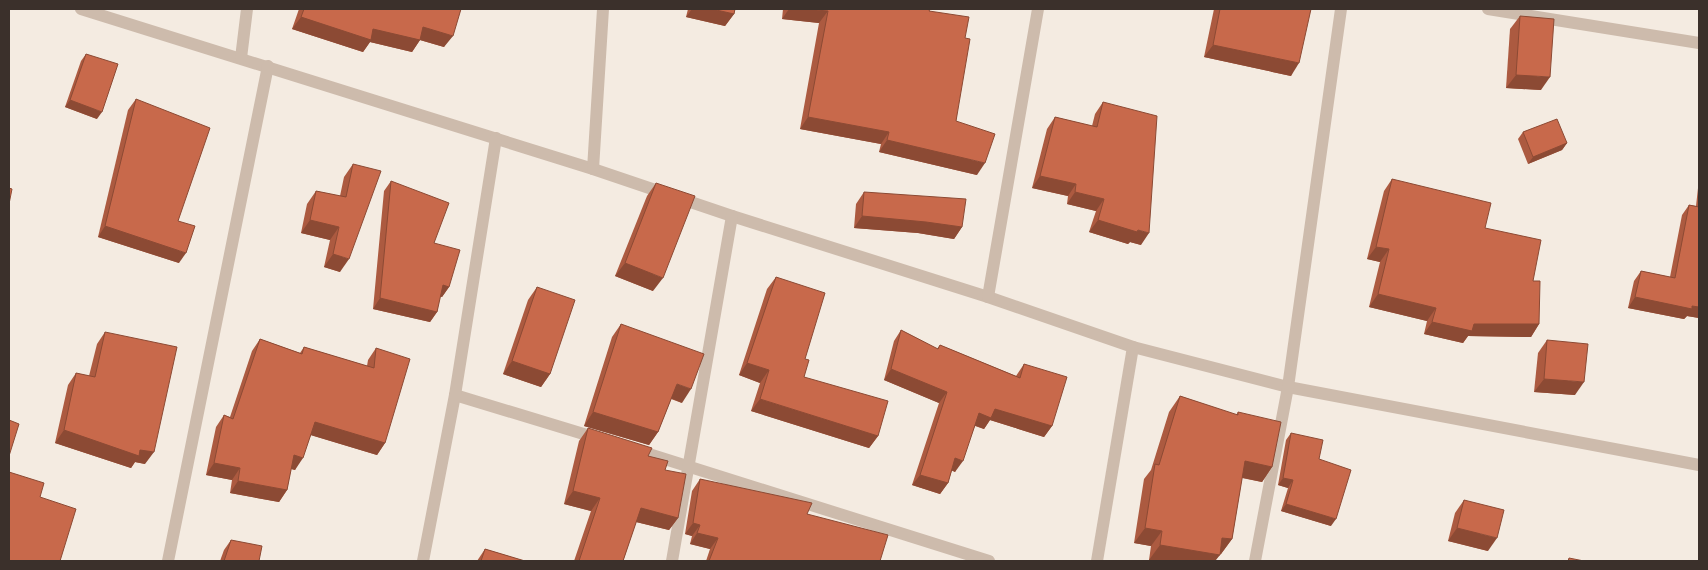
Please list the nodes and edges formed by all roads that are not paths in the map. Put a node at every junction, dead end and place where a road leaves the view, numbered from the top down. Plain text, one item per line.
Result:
1 (81, 9) edge
2 (247, 9) edge
3 (602, 9) edge
4 (1038, 9) edge
5 (1341, 9) edge
6 (1488, 9) edge
7 (1699, 43) edge
8 (241, 58) junction
9 (268, 66) junction
10 (496, 138) junction
11 (593, 169) junction
12 (732, 216) junction
13 (988, 297) junction
14 (1133, 347) junction
15 (1288, 387) junction
16 (455, 395) junction
17 (1699, 465) edge
18 (689, 466) junction
19 (168, 561) edge
20 (423, 561) edge
21 (672, 561) edge
22 (989, 561) edge
23 (1096, 561) edge
24 (1255, 561) edge

1 - 8 street
2 - 8 street
3 - 11 street
4 - 13 street
5 - 15 street
6 - 7 street
8 - 9 street
9 - 10 street
9 - 19 street
10 - 11 street
10 - 16 street
11 - 12 street
12 - 13 street
12 - 18 street
13 - 14 street
14 - 15 street
14 - 23 street
15 - 17 street
15 - 24 street
16 - 18 street
16 - 20 street
18 - 21 street
18 - 22 street

